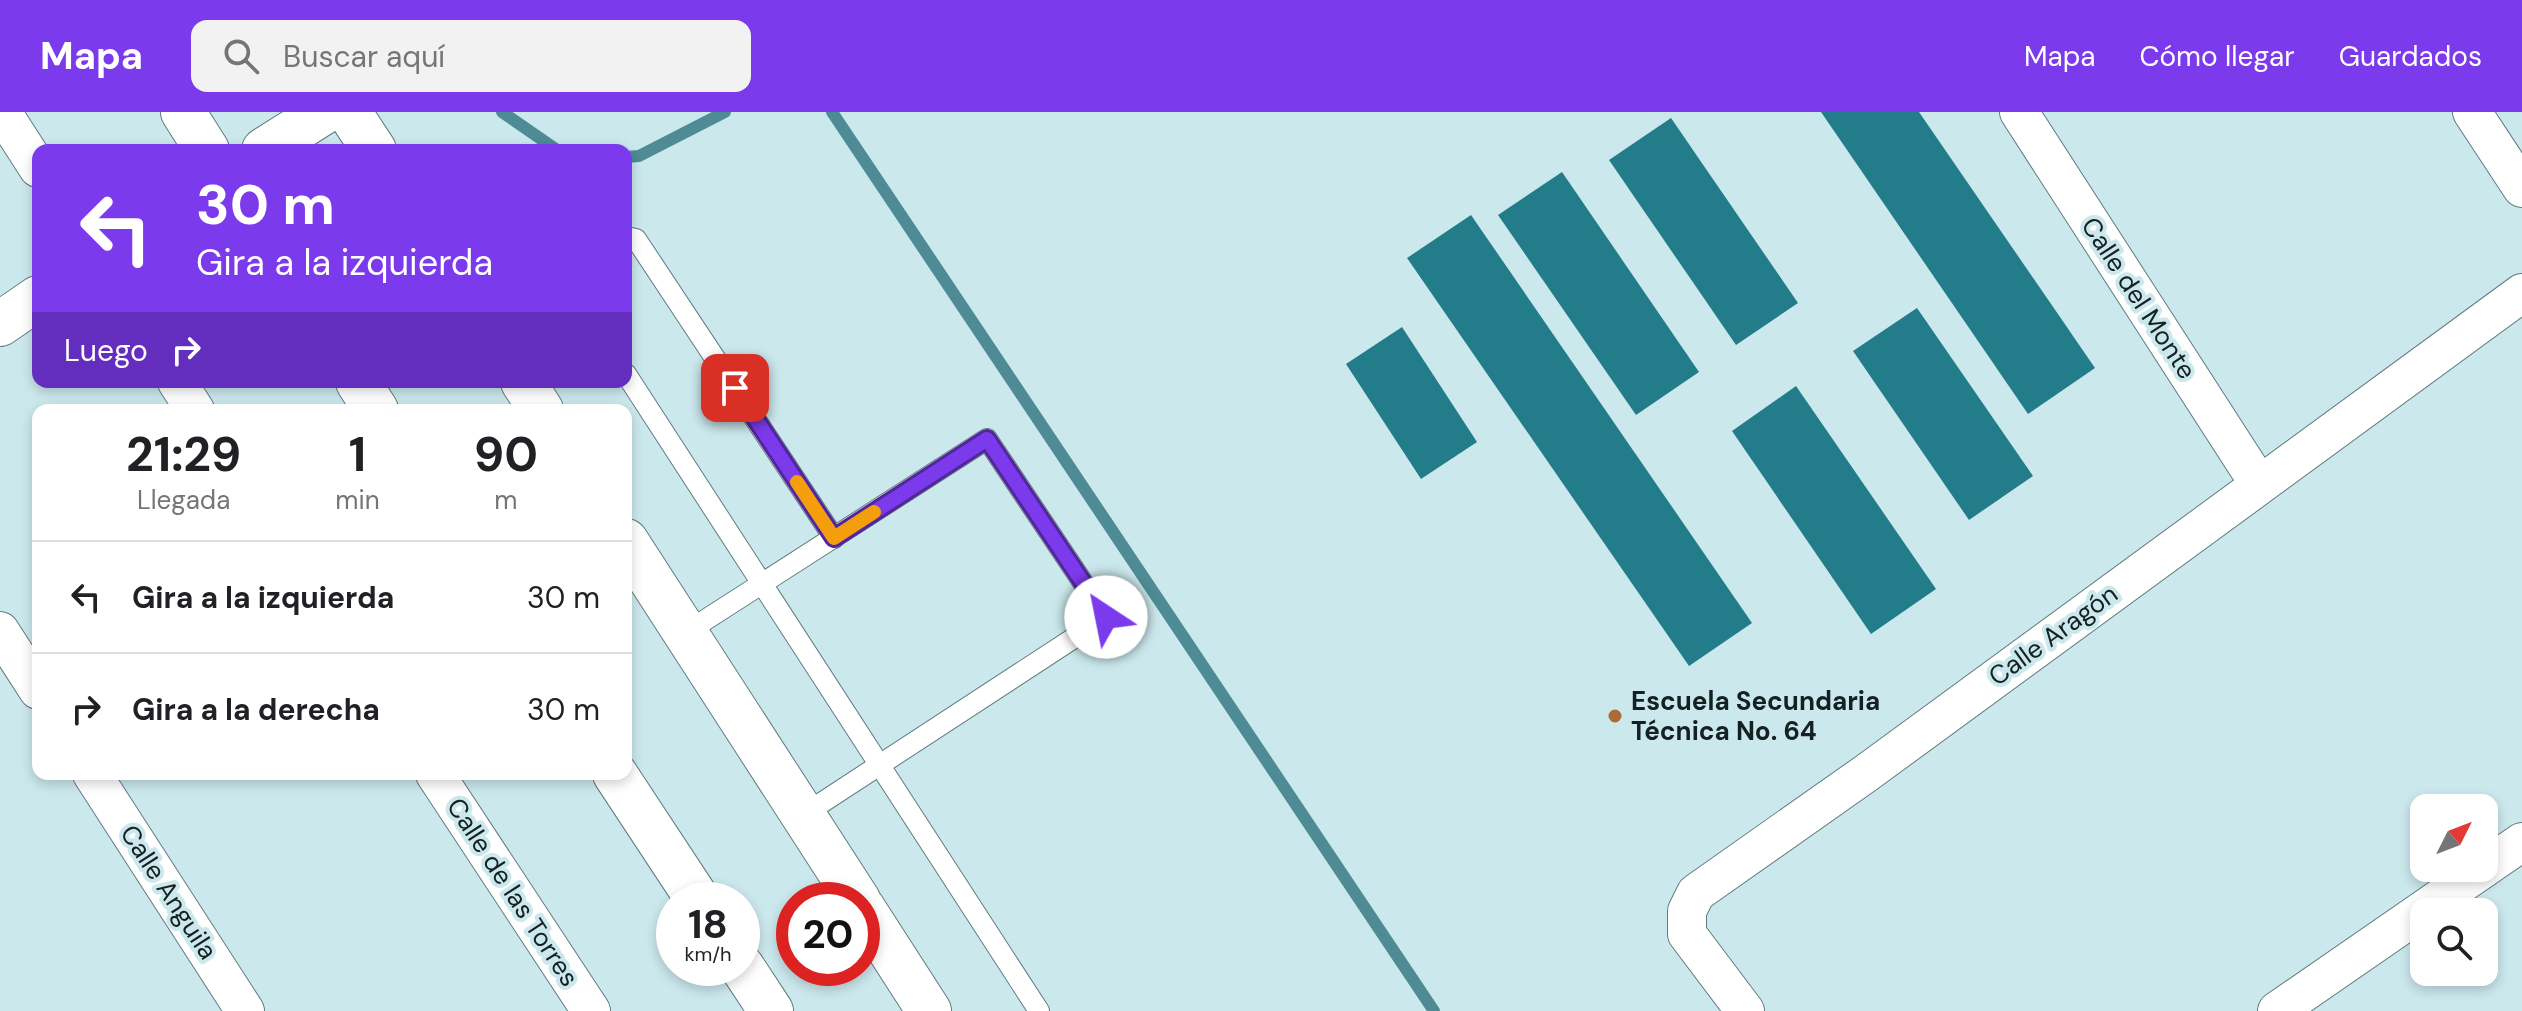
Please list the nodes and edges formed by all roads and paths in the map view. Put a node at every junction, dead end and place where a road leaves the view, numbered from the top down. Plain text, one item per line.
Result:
1 (2, 112) edge
2 (183, 112) edge
3 (324, 112) edge
4 (349, 112) edge
5 (2019, 112) edge
6 (2472, 112) edge
7 (203, 144) edge
8 (273, 144) edge
9 (370, 144) edge
10 (32, 159) edge
11 (2522, 188) edge
12 (632, 238) edge
13 (2522, 293) edge
14 (32, 302) edge
15 (0, 324) edge
16 (632, 383) edge
17 (2259, 484) junction
18 (834, 538) junction
19 (632, 550) edge
20 (765, 584) junction
21 (0, 631) edge
22 (685, 633) junction
23 (32, 681) edge
24 (882, 764) junction
25 (96, 780) edge
26 (439, 780) edge
27 (619, 780) edge
28 (803, 815) junction
29 (2522, 842) edge
30 (2498, 858) edge
31 (686, 882) edge
32 (846, 882) edge
33 (2464, 882) edge
34 (880, 935) edge
35 (755, 986) edge
36 (245, 1011) edge
37 (591, 1011) edge
38 (771, 1011) edge
39 (929, 1011) edge
40 (1039, 1011) edge
41 (1745, 1011) edge
42 (2277, 1011) edge

1 - 10 street
2 - 7 main road
3 - 8 main road
4 - 9 main road
5 - 17 street, Calle del Monte
6 - 11 street
12 - 18 lane
13 - 17 street, Calle Aragón
14 - 15 main road
16 - 20 lane
17 - 41 street, Calle Aragón
18 - 20 lane
18 - 24 lane
19 - 22 main road
20 - 22 lane
20 - 24 lane
21 - 23 street
22 - 28 main road
24 - 28 lane
24 - 40 lane
25 - 36 street, Calle Anguila
26 - 37 street, Calle de las Torres
27 - 31 main road
28 - 32 main road
29 - 30 street
33 - 42 street
34 - 39 main road
35 - 38 main road

